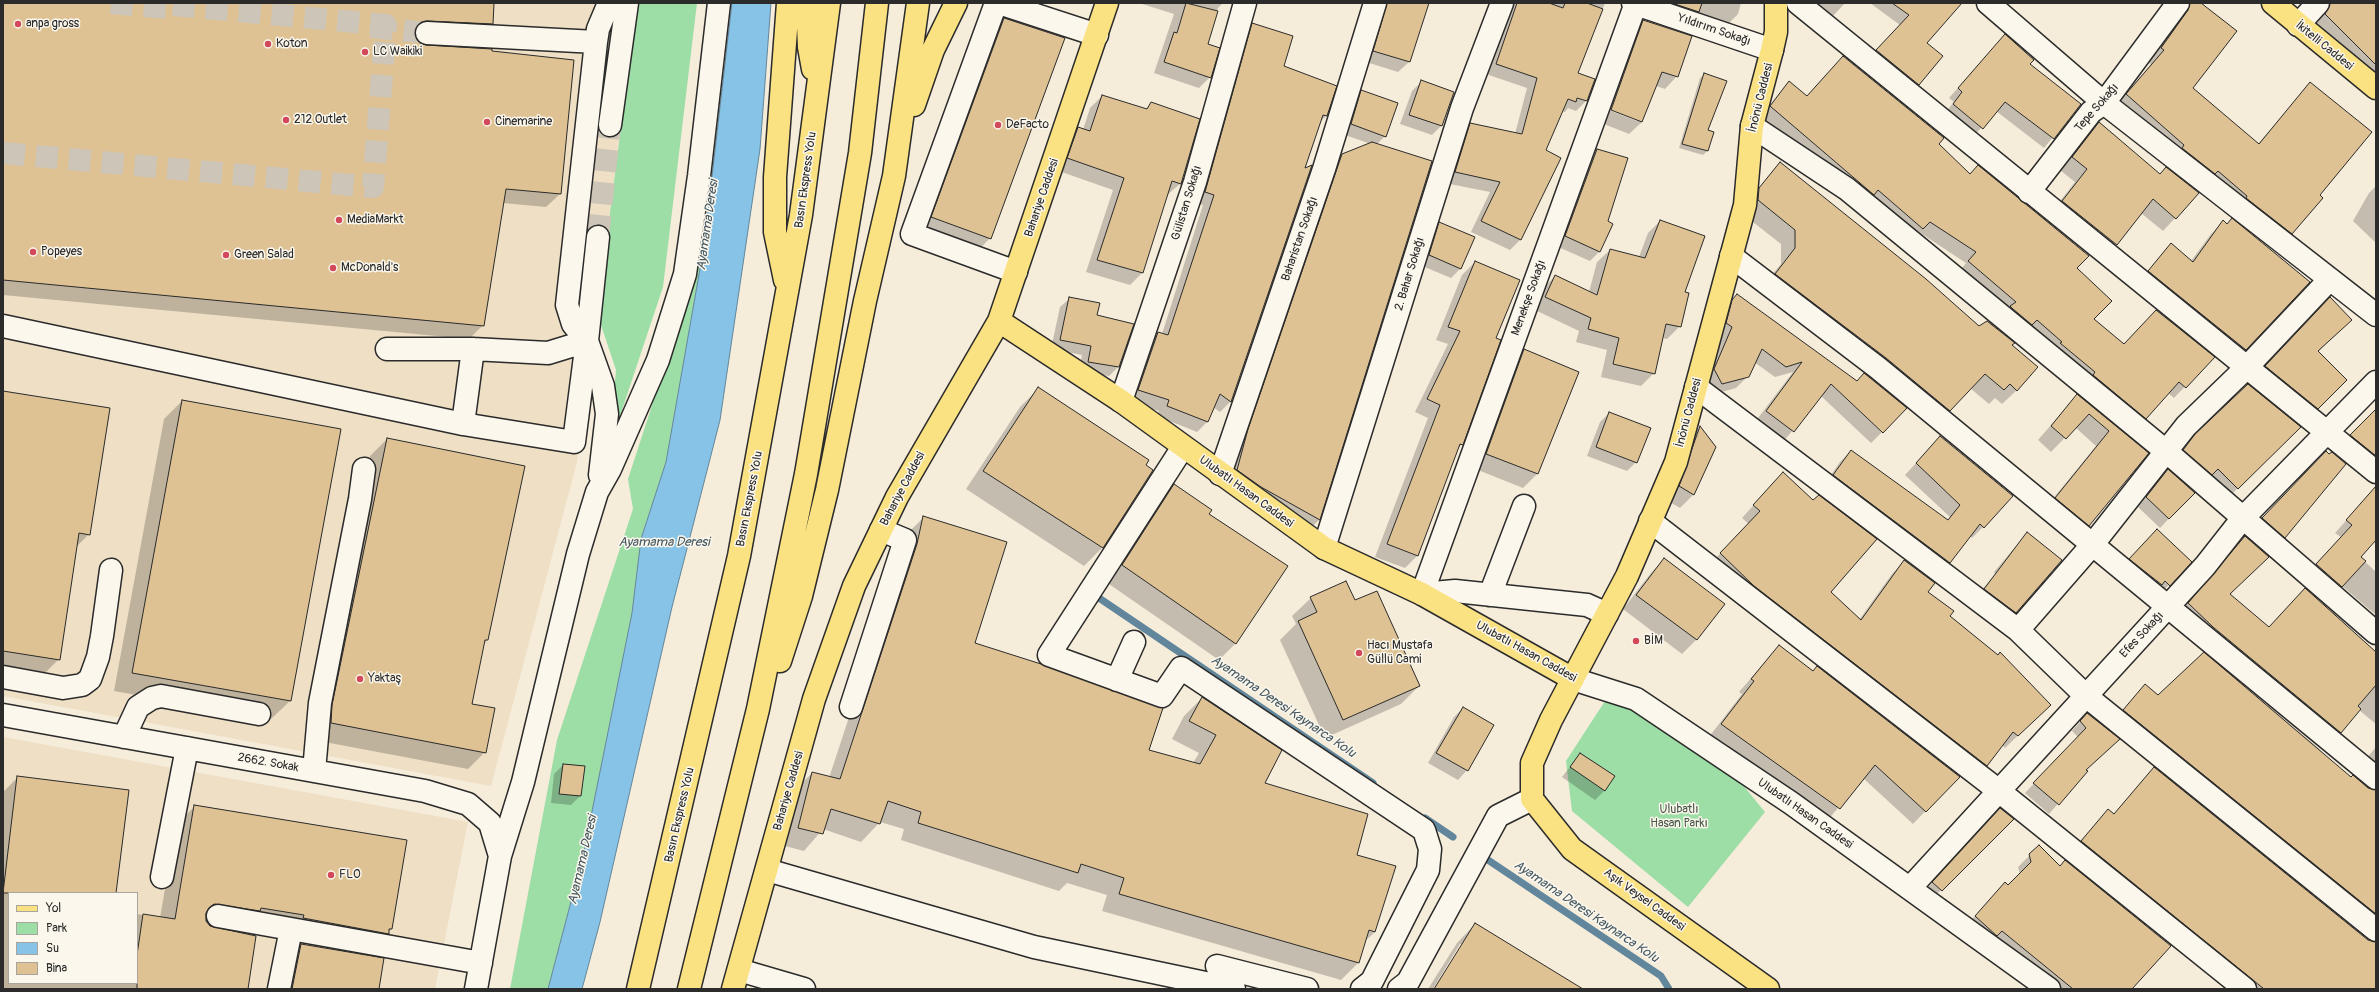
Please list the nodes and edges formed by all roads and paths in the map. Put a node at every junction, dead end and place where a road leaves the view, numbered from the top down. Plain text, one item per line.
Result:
1 (609, 3) edge
2 (626, 3) edge
3 (719, 3) edge
4 (788, 3) edge
5 (807, 3) edge
6 (829, 3) edge
7 (877, 3) edge
8 (918, 3) edge
9 (956, 3) edge
10 (996, 3) edge
11 (999, 3) edge
12 (1107, 3) edge
13 (1245, 3) edge
14 (1375, 3) edge
15 (1502, 3) edge
16 (1635, 3) edge
17 (1776, 3) edge
18 (1798, 3) edge
19 (1988, 3) edge
20 (2178, 3) edge
21 (2273, 3) edge
22 (2318, 3) edge
23 (2298, 25) junction
24 (427, 33) tunnel mouth
25 (1096, 35) junction
26 (596, 42) junction
27 (1772, 50) junction
28 (2376, 88) edge
29 (818, 94) junction
30 (2104, 103) junction
31 (610, 125) tunnel mouth
32 (1752, 126) junction
33 (899, 148) junction
34 (2029, 192) junction
35 (598, 236) tunnel mouth
36 (1731, 256) junction
37 (1016, 272) junction
38 (2330, 280) junction
39 (788, 293) junction
40 (2376, 315) edge
41 (999, 321) junction
42 (3, 326) edge
43 (587, 341) junction
44 (387, 349) dead end
45 (473, 349) junction
46 (2247, 367) junction
47 (2376, 382) edge
48 (1696, 387) junction
49 (1121, 401) junction
50 (463, 424) junction
51 (2327, 431) junction
52 (1183, 447) junction
53 (2167, 452) junction
54 (364, 468) dead end
55 (2376, 472) edge
56 (1220, 474) junction
57 (597, 492) junction
58 (1524, 506) dead end
59 (2242, 519) junction
60 (1650, 522) junction
61 (881, 530) junction
62 (2093, 544) junction
63 (1324, 548) junction
64 (111, 570) dead end
65 (1422, 594) junction
66 (1490, 595) junction
67 (2168, 607) junction
68 (1607, 614) junction
69 (2018, 630) junction
70 (2376, 633) edge
71 (1134, 642) dead end
72 (3, 677) edge
73 (1573, 679) junction
74 (1117, 680) junction
75 (2086, 696) junction
76 (851, 707) dead end
77 (758, 709) junction
78 (259, 714) dead end
79 (3, 715) edge
80 (124, 737) junction
81 (186, 748) junction
82 (314, 771) junction
83 (2376, 778) edge
84 (1999, 790) junction
85 (1532, 799) junction
86 (500, 856) junction
87 (767, 870) junction
88 (162, 877) dead end
89 (1910, 888) junction
90 (218, 916) dead end
91 (291, 929) junction
92 (2376, 930) edge
93 (481, 963) junction
94 (1217, 966) dead end
95 (736, 979) edge
96 (279, 989) edge
97 (476, 989) edge
98 (638, 989) edge
99 (688, 989) edge
100 (804, 989) edge
101 (1234, 989) edge
102 (1307, 989) edge
103 (1362, 989) edge
104 (1399, 989) edge
105 (1768, 989) edge
106 (2049, 989) edge
107 (2245, 989) edge

1 - 26 street
2 - 31 street
3 - 57 street
4 - 39 main road
5 - 29 main road
6 - 29 main road, Basın Ekspress Yolu
7 - 77 main road
8 - 33 main road
9 - 33 main road
10 - 37 street
11 - 25 street
12 - 25 main road, Bahariye Caddesi
13 - 49 street, Gülistan Sokağı
14 - 56 street, Baharistan Sokağı
15 - 63 street, 2. Bahar Sokağı
16 - 27 street, Yıldırım Sokağı
16 - 65 street, Menekşe Sokağı
17 - 27 main road, İnönü Caddesi
18 - 34 street
19 - 30 street
20 - 30 street, Tepe Sokağı
21 - 23 main road, İkitelli Caddesi
22 - 23 street
23 - 28 main road, İkitelli Caddesi
24 - 26 street
25 - 37 main road, Bahariye Caddesi
26 - 43 street
27 - 32 main road, İnönü Caddesi
29 - 39 main road, Basın Ekspress Yolu
30 - 34 street, Tepe Sokağı
30 - 38 street
32 - 36 main road, İnönü Caddesi
32 - 53 street
33 - 77 main road
34 - 46 street
35 - 43 street
36 - 48 main road, İnönü Caddesi
36 - 62 street
37 - 41 main road, Bahariye Caddesi
38 - 40 street
38 - 46 street
39 - 98 main road, Basın Ekspress Yolu
41 - 49 main road, Ulubatlı Hasan Caddesi
41 - 61 main road, Bahariye Caddesi
42 - 50 street
43 - 45 street
43 - 50 street
43 - 57 street
44 - 45 street
45 - 50 street
46 - 51 street
46 - 53 street
47 - 51 street, Efes Sokağı
48 - 60 main road, İnönü Caddesi
48 - 69 street
49 - 52 main road, Ulubatlı Hasan Caddesi
51 - 55 street
51 - 59 street, Efes Sokağı
52 - 56 main road, Ulubatlı Hasan Caddesi
52 - 74 street
53 - 59 street
53 - 62 street
54 - 82 street
56 - 63 main road, Ulubatlı Hasan Caddesi
57 - 86 street
58 - 66 street
59 - 67 street, Efes Sokağı
59 - 70 street
60 - 68 main road, İnönü Caddesi
60 - 84 street
61 - 76 street
61 - 87 main road, Bahariye Caddesi
62 - 67 street
62 - 69 street
63 - 65 main road, Ulubatlı Hasan Caddesi
64 - 72 street
65 - 66 street
65 - 73 main road, Ulubatlı Hasan Caddesi
66 - 68 street
67 - 75 street, Efes Sokağı
67 - 83 street
68 - 73 main road, İnönü Caddesi
69 - 75 street
71 - 74 street
73 - 85 main road, İnönü Caddesi
73 - 89 street, Ulubatlı Hasan Caddesi
74 - 103 street
75 - 84 street, Efes Sokağı
75 - 92 street
77 - 99 main road
78 - 80 street
79 - 80 street, 2662. Sokak
80 - 81 street, 2662. Sokak
81 - 82 street, 2662. Sokak
81 - 88 street
82 - 86 street, 2662. Sokak
84 - 89 street, Efes Sokağı
84 - 107 street
85 - 104 street
85 - 105 main road, Aşık Veysel Caddesi
86 - 93 street
87 - 95 main road, Bahariye Caddesi
87 - 101 street
89 - 106 street, Ulubatlı Hasan Caddesi
90 - 91 street
91 - 93 street
91 - 96 street
93 - 97 street
94 - 102 street
95 - 100 street

